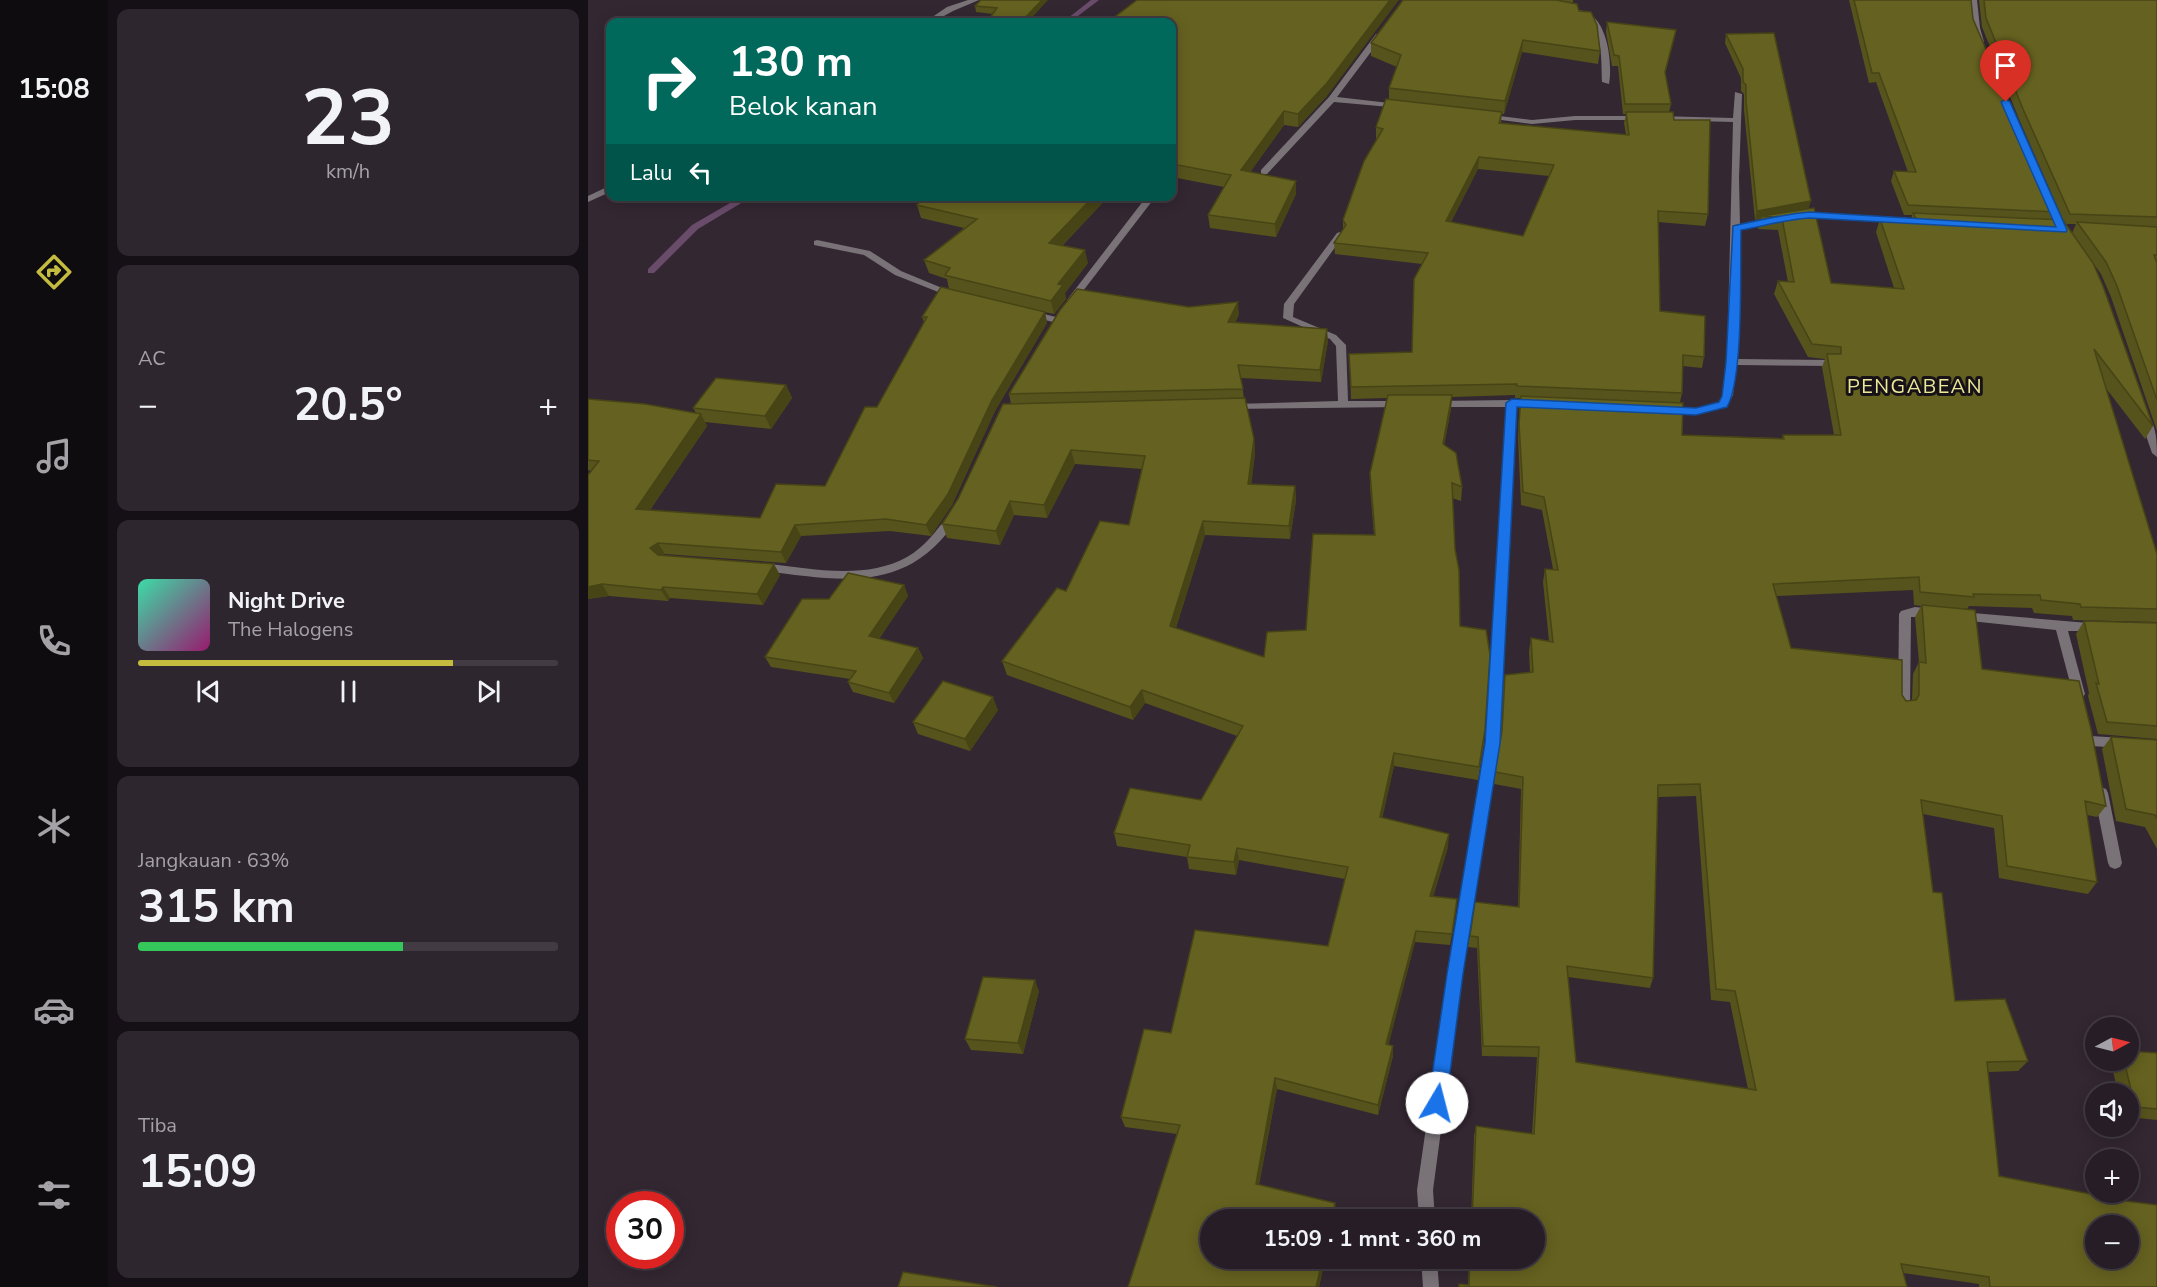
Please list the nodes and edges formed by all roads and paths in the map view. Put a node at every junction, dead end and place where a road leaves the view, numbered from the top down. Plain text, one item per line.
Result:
1 (975, 0) edge
2 (1973, 0) edge
3 (1575, 11) edge
4 (935, 18) edge
5 (1384, 29) edge
6 (1984, 49) edge
7 (1606, 82) dead end
8 (1738, 94) dead end
9 (1332, 99) junction
10 (1403, 107) edge
11 (1473, 115) edge
12 (1737, 120) junction
13 (1264, 172) edge
14 (2044, 190) edge
15 (606, 191) edge
16 (588, 199) edge
17 (1148, 201) edge
18 (1925, 222) edge
19 (1736, 228) junction
20 (2051, 229) edge
21 (2062, 230) junction
22 (2074, 230) edge
23 (1340, 235) edge
24 (817, 243) dead end
25 (2075, 246) edge
26 (959, 297) edge
27 (1024, 312) edge
28 (1732, 362) junction
29 (1832, 363) edge
30 (1512, 403) junction
31 (1343, 404) junction
32 (1411, 404) edge
33 (1422, 404) edge
34 (1546, 405) edge
35 (1225, 407) edge
36 (1650, 409) edge
37 (2142, 409) edge
38 (2157, 453) edge
39 (960, 502) edge
40 (747, 566) edge
41 (2061, 626) junction
42 (2109, 627) edge
43 (2082, 706) edge
44 (1904, 707) edge
45 (2091, 741) edge
46 (2135, 744) edge
47 (2098, 774) edge
48 (2115, 864) dead end
49 (1426, 1209) edge
50 (1430, 1269) edge
51 (1431, 1287) edge

1 - 4 street
2 - 6 street
3 - 7 street
5 - 9 street
8 - 12 street
9 - 10 street
9 - 13 street
11 - 12 street
12 - 19 street
14 - 21 street
15 - 16 street
17 - 27 street
18 - 19 street
19 - 28 street
20 - 21 street
21 - 22 street
21 - 25 street
23 - 31 street
24 - 26 street
28 - 29 street
28 - 36 street
30 - 33 street
30 - 34 street
30 - 49 street
31 - 32 street
31 - 35 street
37 - 38 street
39 - 40 street
41 - 42 street
41 - 43 street
41 - 44 street
45 - 46 street
47 - 48 street
50 - 51 street

